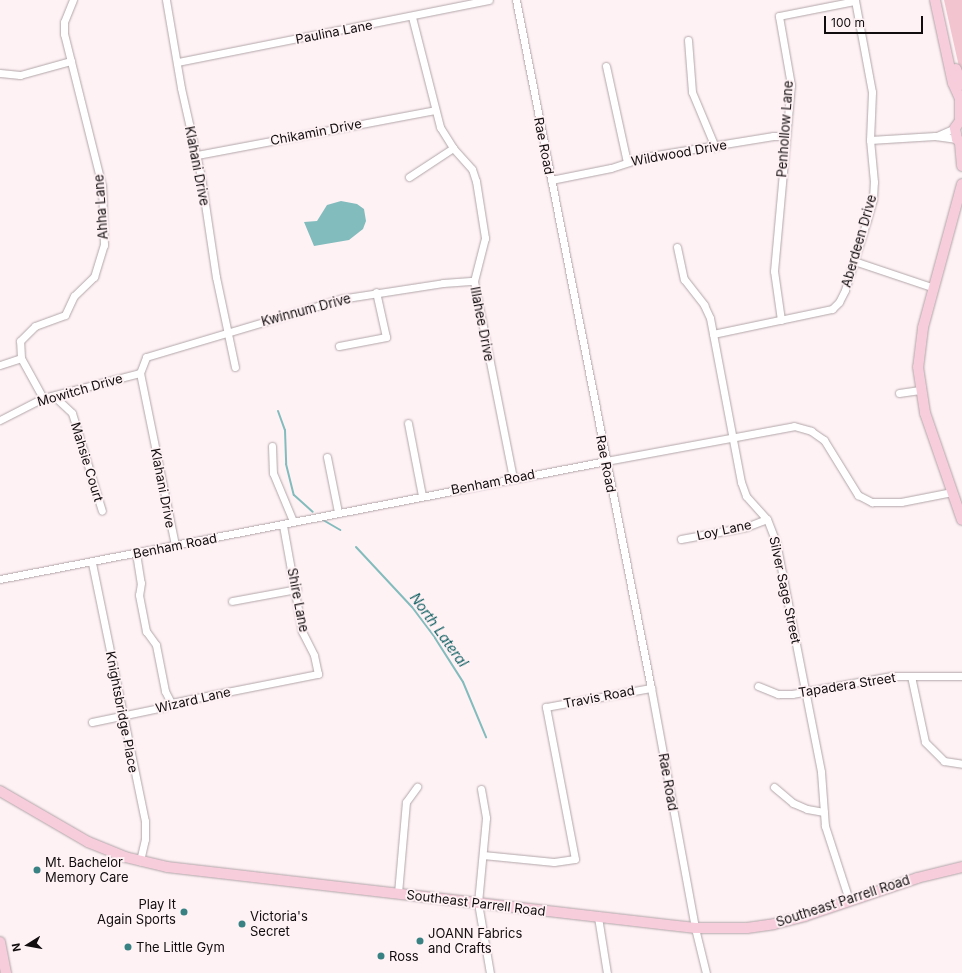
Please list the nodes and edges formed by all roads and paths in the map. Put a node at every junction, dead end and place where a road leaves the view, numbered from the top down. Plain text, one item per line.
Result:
1 (73, 0) edge
2 (166, 0) edge
3 (489, 0) edge
4 (516, 0) edge
5 (855, 0) edge
6 (935, 0) edge
7 (942, 0) edge
8 (412, 17) junction
9 (688, 40) dead end
10 (71, 61) junction
11 (178, 62) junction
12 (606, 66) dead end
13 (0, 73) edge
14 (962, 86) edge
15 (435, 110) junction
16 (961, 118) edge
17 (786, 136) junction
18 (959, 138) edge
19 (870, 140) junction
20 (714, 147) junction
21 (453, 148) junction
22 (197, 155) junction
23 (628, 162) junction
24 (962, 166) edge
25 (409, 177) dead end
26 (551, 180) junction
27 (962, 184) edge
28 (677, 247) dead end
29 (854, 261) junction
30 (474, 281) junction
31 (934, 288) junction
32 (376, 292) junction
33 (780, 320) junction
34 (229, 332) junction
35 (713, 334) junction
36 (339, 346) dead end
37 (21, 358) junction
38 (143, 361) joint
39 (0, 365) edge
40 (235, 367) dead end
41 (140, 373) junction
42 (920, 390) junction
43 (899, 393) dead end
44 (55, 397) junction
45 (42, 398) junction
46 (0, 420) edge
47 (408, 424) dead end
48 (732, 436) junction
49 (272, 446) dead end
50 (327, 457) dead end
51 (606, 460) junction
52 (513, 478) junction
53 (952, 492) junction
54 (422, 496) junction
55 (102, 511) dead end
56 (338, 512) junction
57 (767, 519) junction
58 (962, 520) edge
59 (293, 521) junction
60 (283, 524) junction
61 (681, 539) dead end
62 (175, 545) junction
63 (136, 553) junction
64 (92, 563) junction
65 (0, 580) edge
66 (297, 589) junction
67 (232, 601) dead end
68 (318, 674) joint
69 (911, 676) junction
70 (962, 676) edge
71 (758, 686) dead end
72 (651, 688) junction
73 (806, 691) junction
74 (171, 703) junction
75 (123, 716) junction
76 (92, 722) dead end
77 (962, 764) edge
78 (417, 787) dead end
79 (774, 787) dead end
80 (481, 789) dead end
81 (0, 791) edge
82 (824, 812) junction
83 (483, 854) junction
84 (140, 861) junction
85 (962, 867) edge
86 (398, 894) junction
87 (849, 900) junction
88 (478, 903) junction
89 (598, 917) junction
90 (695, 928) junction
91 (0, 942) edge
92 (6, 973) edge
93 (490, 973) edge
94 (607, 973) edge
95 (706, 973) edge

1 - 10 street, Ahha Lane
2 - 11 street, Klahani Drive
3 - 8 street, Paulina Lane
4 - 26 street, Rae Road
5 - 17 street, Penhollow Lane
5 - 19 street, Aberdeen Drive
6 - 16 street
7 - 14 street
8 - 11 street, Paulina Lane
8 - 15 street, Illahee Drive
9 - 20 street
10 - 13 street
10 - 37 street, Ahha Lane
11 - 22 street, Klahani Drive
12 - 23 street
15 - 21 street, Illahee Drive
15 - 22 street, Chikamin Drive
16 - 18 street
17 - 20 street, Wildwood Drive
17 - 33 street, Penhollow Lane
18 - 19 street
18 - 24 street
19 - 29 street, Aberdeen Drive
20 - 23 street, Wildwood Drive
21 - 25 street
21 - 30 street, Illahee Drive
22 - 34 street, Klahani Drive
23 - 26 street, Wildwood Drive
26 - 51 street, Rae Road
27 - 31 street
28 - 35 street, Silver Sage Street
29 - 31 street
29 - 33 street, Aberdeen Drive
30 - 32 street, Kwinnum Drive
30 - 52 street, Illahee Drive
31 - 42 street
32 - 34 street, Kwinnum Drive
32 - 36 street
33 - 35 street, Aberdeen Drive
34 - 38 street, Kwinnum Drive
34 - 40 street, Klahani Drive
35 - 48 street, Silver Sage Street
37 - 39 street
37 - 45 street
38 - 41 street, Klahani Drive
41 - 44 street, Mowitch Drive
41 - 62 street, Klahani Drive
42 - 43 street
42 - 53 street
44 - 45 street, Mowitch Drive
44 - 55 street, Mahsie Court
45 - 46 street, Mowitch Drive
47 - 54 street
48 - 51 street, Benham Road
48 - 53 street, Benham Road
48 - 57 street, Silver Sage Street
49 - 59 street
50 - 56 street
51 - 52 street, Benham Road
51 - 72 street, Rae Road
52 - 54 street, Benham Road
53 - 58 street
54 - 56 street, Benham Road
56 - 59 street, Benham Road
57 - 61 street, Loy Lane
57 - 73 street, Silver Sage Street
59 - 60 street, Benham Road
60 - 62 street, Benham Road
60 - 66 street, Shire Lane
62 - 63 street, Benham Road
63 - 64 street, Benham Road
63 - 74 street
64 - 65 street, Benham Road
64 - 75 street, Knightsbridge Place
66 - 67 street
66 - 68 street, Shire Lane
68 - 74 street, Wizard Lane
69 - 70 street, Tapadera Street
69 - 73 street, Tapadera Street
69 - 77 street
71 - 73 street, Tapadera Street
72 - 83 street, Travis Road
72 - 90 street, Rae Road
73 - 82 street, Silver Sage Street
74 - 75 street, Wizard Lane
75 - 76 street, Wizard Lane
75 - 84 street, Knightsbridge Place
78 - 86 street
79 - 82 street
80 - 83 street
81 - 84 street, Southeast Parrell Road
82 - 87 street, Silver Sage Street
83 - 88 street
84 - 86 street, Southeast Parrell Road
85 - 87 street, Southeast Parrell Road
86 - 88 street, Southeast Parrell Road
87 - 90 street, Southeast Parrell Road
88 - 89 street, Southeast Parrell Road
88 - 93 street
89 - 90 street, Southeast Parrell Road
89 - 94 street
90 - 95 street, Rae Road
91 - 92 street

